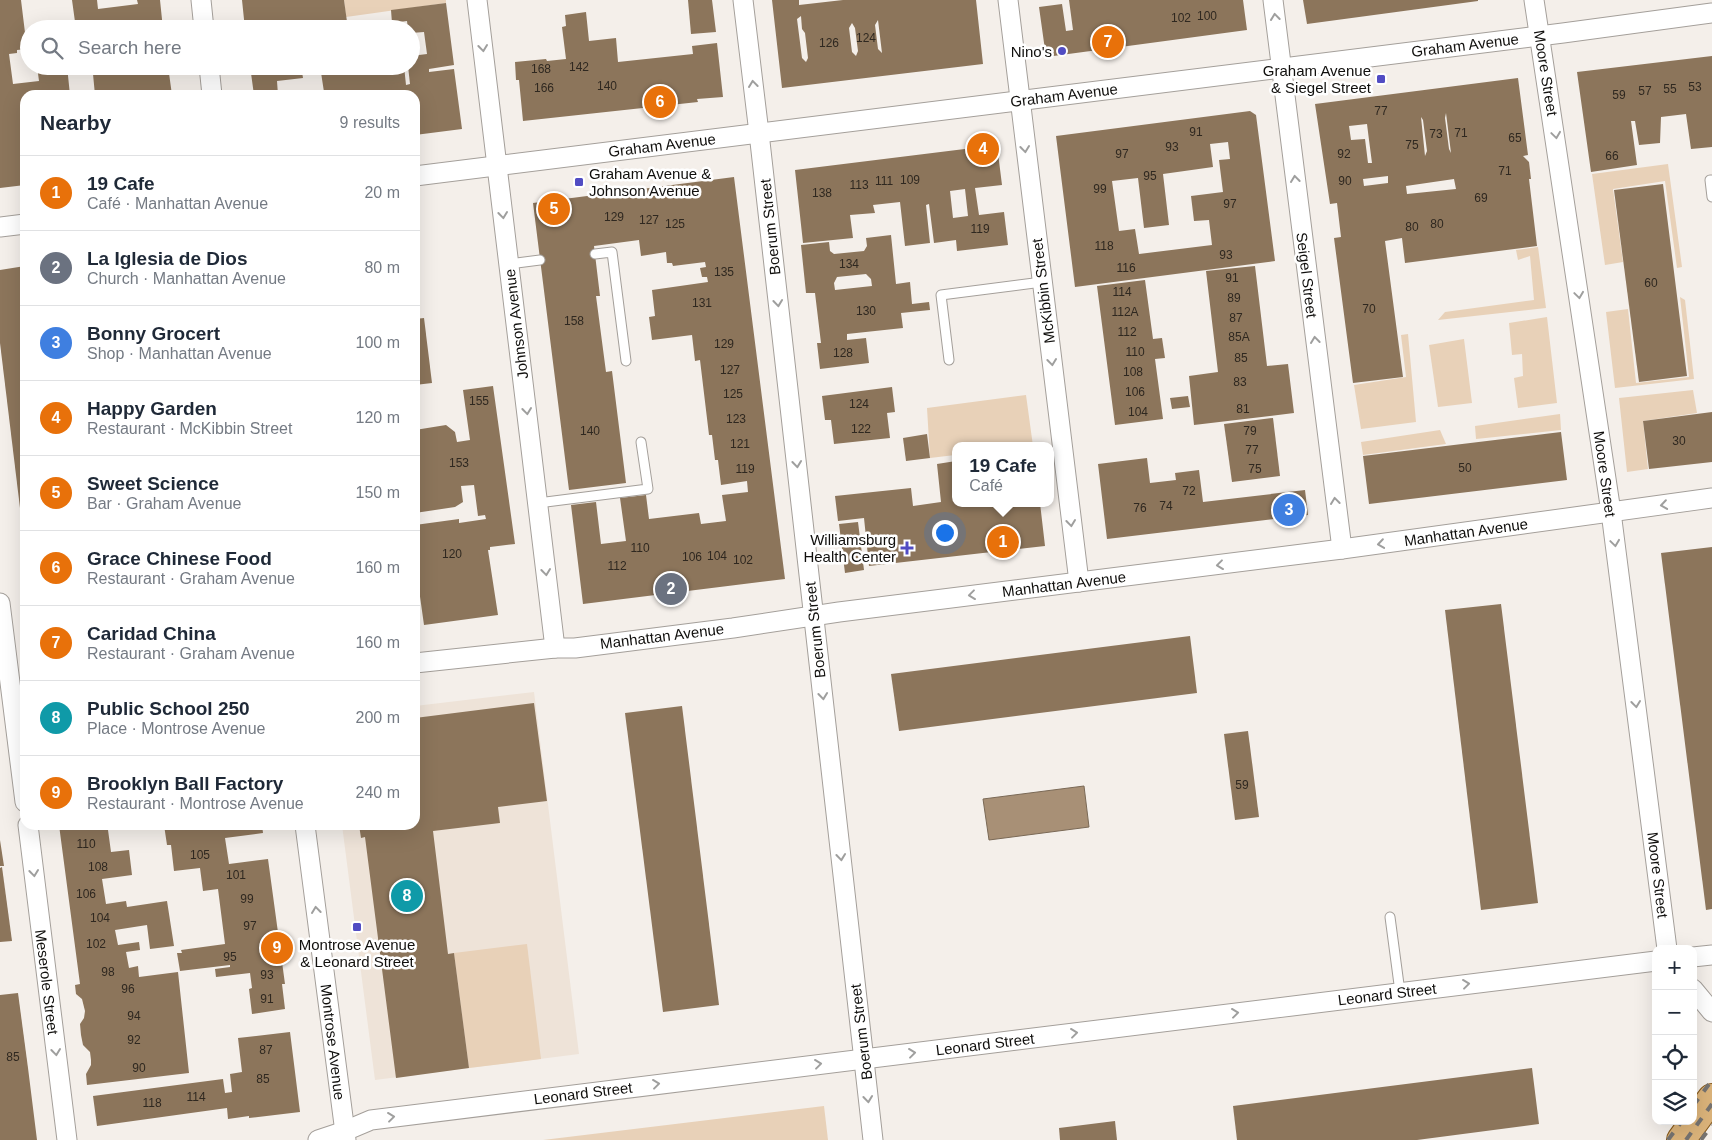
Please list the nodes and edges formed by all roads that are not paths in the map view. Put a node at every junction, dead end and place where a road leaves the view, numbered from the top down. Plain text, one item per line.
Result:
1 (201, 0) edge
2 (477, 0) edge
3 (742, 0) edge
4 (1008, 0) edge
5 (1272, 0) edge
6 (1534, 0) edge
7 (1712, 13) edge
8 (203, 20) edge
9 (1540, 36) junction
10 (1281, 68) junction
11 (210, 75) edge
12 (211, 90) edge
13 (1020, 100) junction
14 (759, 133) junction
15 (498, 166) junction
16 (420, 175) edge
17 (1712, 180) edge
18 (1712, 197) edge
19 (20, 225) edge
20 (0, 227) edge
21 (595, 254) dead end
22 (540, 260) dead end
23 (509, 264) junction
24 (1042, 282) junction
25 (950, 360) dead end
26 (626, 361) dead end
27 (641, 442) dead end
28 (1712, 498) edge
29 (538, 503) junction
30 (1611, 512) junction
31 (1342, 550) junction
32 (1079, 582) junction
33 (0, 603) edge
34 (814, 615) junction
35 (555, 648) junction
36 (420, 662) edge
37 (13, 706) edge
38 (20, 762) edge
39 (29, 830) edge
40 (306, 830) edge
41 (1390, 917) dead end
42 (1667, 945) edge
43 (1712, 955) edge
44 (1697, 957) edge
45 (1652, 961) edge
46 (1694, 990) edge
47 (1400, 992) junction
48 (1712, 1012) edge
49 (864, 1058) junction
50 (1712, 1098) edge
51 (345, 1136) edge
52 (67, 1140) edge
53 (318, 1140) edge
54 (873, 1140) edge
55 (1681, 1140) edge

1 - 8 street
2 -> 15 street, Johnson Avenue
14 -> 3 street, Boerum Street
4 - 13 street, McKibbin Street
10 -> 5 street, Seigel Street
6 - 9 street, Moore Street
7 - 9 street, Graham Avenue
9 - 10 street, Graham Avenue
9 -> 30 street, Moore Street
10 - 13 street, Graham Avenue
31 -> 10 street, Seigel Street
11 - 12 street
13 - 14 street, Graham Avenue
13 -> 24 street, McKibbin Street
14 - 15 street, Graham Avenue
14 -> 34 street, Boerum Street
15 - 16 street, Graham Avenue
15 -> 23 street, Johnson Avenue
17 - 18 lane
19 - 20 street
21 - 26 lane
22 - 23 lane
23 -> 29 street, Johnson Avenue
24 - 25 lane
24 -> 32 street, McKibbin Street
27 - 29 lane
28 -> 30 street, Manhattan Avenue
29 -> 35 street, Johnson Avenue
30 -> 31 street, Manhattan Avenue
30 -> 42 street, Moore Street
31 -> 32 street, Manhattan Avenue
32 -> 34 street, Manhattan Avenue
33 - 37 street
34 - 35 street, Manhattan Avenue
34 -> 49 street, Boerum Street
35 - 36 street, Manhattan Avenue
37 - 38 street
39 -> 52 street, Meserole Street
51 -> 40 street, Montrose Avenue
41 - 47 lane
43 - 44 street
47 -> 45 street, Leonard Street
46 - 48 street
49 -> 47 street, Leonard Street
51 -> 49 street, Leonard Street
49 -> 54 street, Boerum Street
50 - 55 main road
51 - 53 street, Leonard Street

